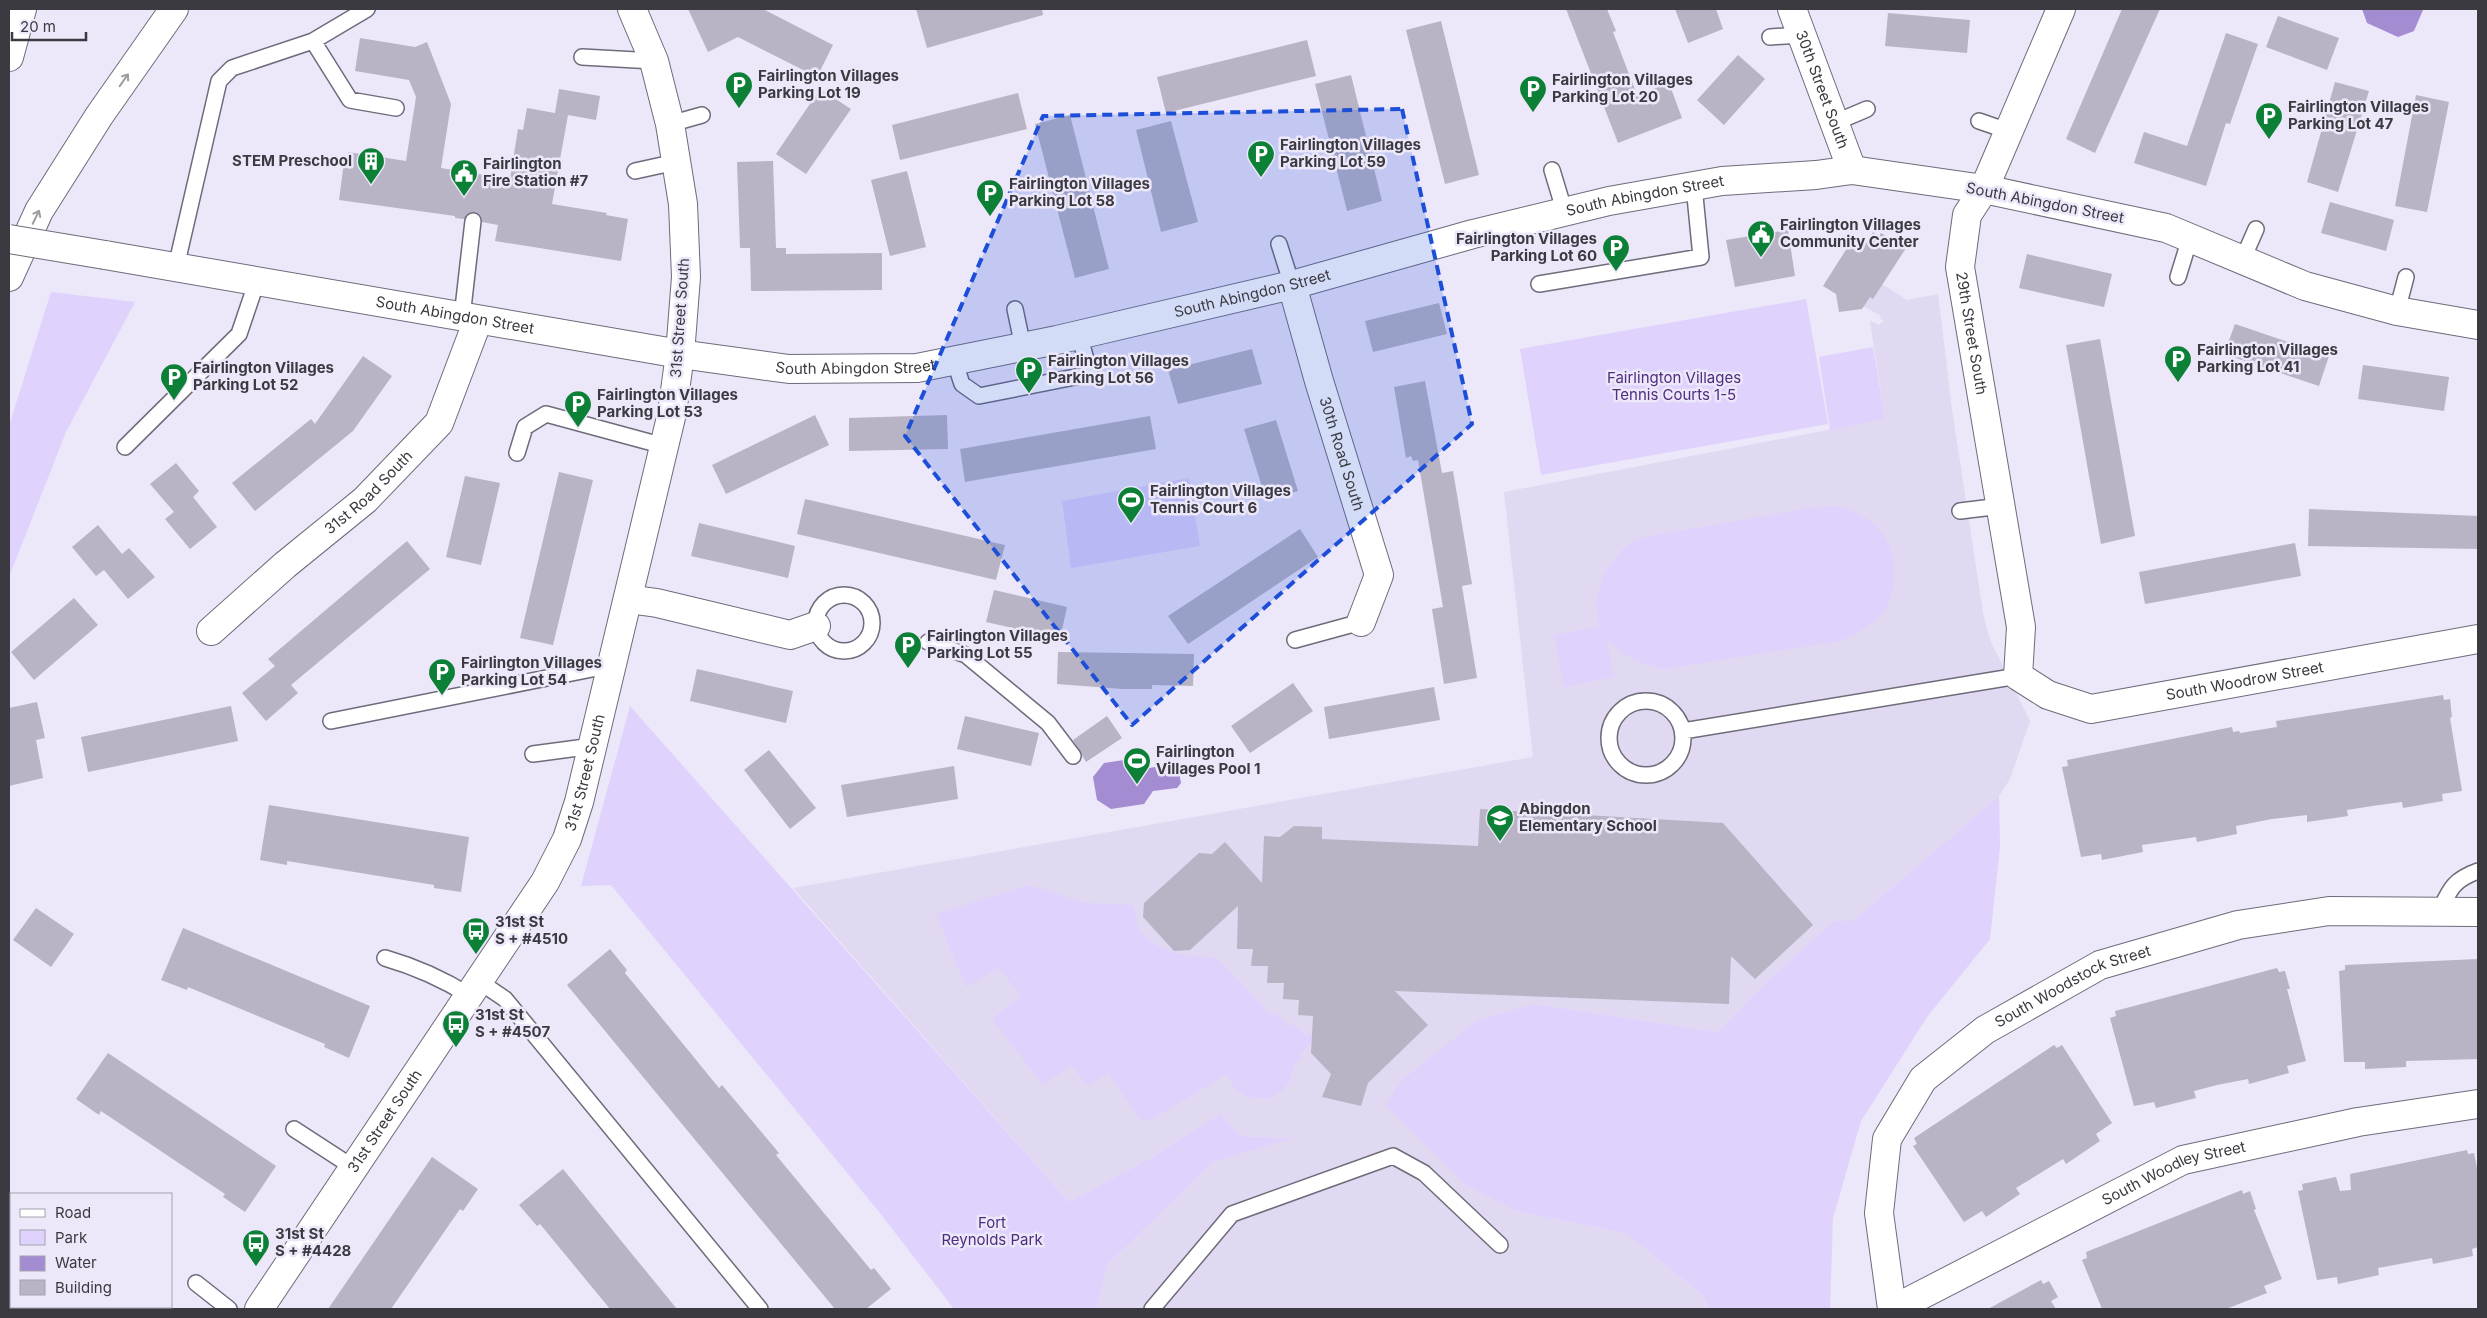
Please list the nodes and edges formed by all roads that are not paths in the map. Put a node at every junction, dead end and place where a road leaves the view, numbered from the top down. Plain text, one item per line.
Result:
1 (22, 9) edge
2 (174, 9) edge
3 (367, 9) edge
4 (632, 9) edge
5 (1792, 9) edge
6 (2061, 9) edge
7 (1801, 35) junction
8 (1770, 37) dead end
9 (312, 41) junction
10 (9, 57) edge
11 (582, 58) dead end
12 (654, 61) junction
13 (396, 108) dead end
14 (1867, 109) dead end
15 (702, 115) dead end
16 (1979, 120) dead end
17 (1834, 123) junction
18 (670, 124) junction
19 (2008, 131) junction
20 (676, 162) junction
21 (1552, 170) dead end
22 (1852, 170) junction
23 (635, 172) dead end
24 (1694, 186) junction
25 (1984, 189) junction
26 (1565, 213) junction
27 (474, 221) dead end
28 (2256, 228) dead end
29 (2190, 238) junction
30 (9, 239) edge
31 (1279, 244) dead end
32 (2242, 261) junction
33 (176, 267) junction
34 (9, 277) edge
35 (2178, 277) dead end
36 (2406, 277) dead end
37 (257, 281) junction
38 (1539, 284) dead end
39 (1292, 285) junction
40 (1015, 309) dead end
41 (2396, 311) junction
42 (470, 318) junction
43 (2478, 325) edge
44 (1079, 334) junction
45 (1023, 347) junction
46 (680, 354) junction
47 (954, 360) junction
48 (125, 446) dead end
49 (664, 446) junction
50 (517, 453) dead end
51 (2001, 506) junction
52 (1960, 511) dead end
53 (628, 599) junction
54 (1361, 622) joint
55 (816, 626) dead end
56 (212, 631) dead end
57 (2478, 639) edge
58 (1295, 640) dead end
59 (928, 642) dead end
60 (612, 665) junction
61 (2018, 676) junction
62 (330, 721) dead end
63 (1683, 731) junction
64 (592, 746) junction
65 (533, 754) dead end
66 (1073, 756) dead end
67 (2478, 870) edge
68 (2439, 912) junction
69 (2478, 912) edge
70 (385, 958) dead end
71 (475, 989) junction
72 (2478, 1104) edge
73 (294, 1129) dead end
74 (354, 1168) junction
75 (1500, 1245) dead end
76 (196, 1283) dead end
77 (229, 1309) edge
78 (258, 1309) edge
79 (760, 1309) edge
80 (1152, 1309) edge
81 (1893, 1309) edge

1 - 10 main road
34 -> 2 main road
3 - 9 lane
4 - 12 main road, 31st Street South
5 - 7 main road, 30th Street South
6 - 19 main road, 29th Street South
7 - 8 lane
7 - 17 main road, 30th Street South
9 - 13 lane
9 - 33 lane
11 - 12 lane
12 - 18 main road, 31st Street South
14 - 17 lane
15 - 18 lane
16 - 19 lane
17 - 22 main road, 30th Street South
18 - 20 main road, 31st Street South
19 - 25 main road, 29th Street South
20 - 23 lane
20 - 46 main road, 31st Street South
21 - 26 lane
22 - 24 main road, South Abingdon Street
22 - 25 main road, South Abingdon Street
24 - 26 main road, South Abingdon Street
24 - 38 lane
25 - 29 main road, South Abingdon Street
25 - 51 main road, 29th Street South
26 - 39 main road, South Abingdon Street
27 - 42 lane
28 - 32 lane
29 - 32 main road, South Abingdon Street
29 - 35 lane
30 - 33 main road, South Abingdon Street, bridge
31 - 39 lane
32 - 41 main road, South Abingdon Street
33 - 37 main road, South Abingdon Street
36 - 41 lane
37 - 42 main road, South Abingdon Street
37 - 48 lane
39 - 44 main road, South Abingdon Street
39 - 54 main road, 30th Road South
40 - 45 lane
41 - 43 main road, South Abingdon Street
42 - 46 main road, South Abingdon Street
42 - 56 main road, 31st Road South
44 - 45 main road, South Abingdon Street
44 - 47 lane
45 - 47 main road, South Abingdon Street
46 - 47 main road, South Abingdon Street
46 - 49 main road, 31st Street South
49 - 50 lane
49 - 53 main road, 31st Street South
51 - 52 lane
51 - 61 main road, 29th Street South
53 - 55 main road
53 - 60 main road, 31st Street South
54 - 58 lane
57 - 61 main road, South Woodrow Street
59 - 66 lane
60 - 62 lane
60 - 64 main road, 31st Street South
61 - 63 lane
63 - 63 lane
64 - 65 lane
64 - 71 main road, 31st Street South
67 - 68 lane
68 - 69 main road, South Woodstock Street
68 - 81 main road, South Woodstock Street
70 - 71 lane
71 - 74 main road, 31st Street South
71 - 79 lane
72 - 81 main road, South Woodley Street
73 - 74 lane
74 - 78 main road, 31st Street South
75 - 80 lane
76 - 77 lane

